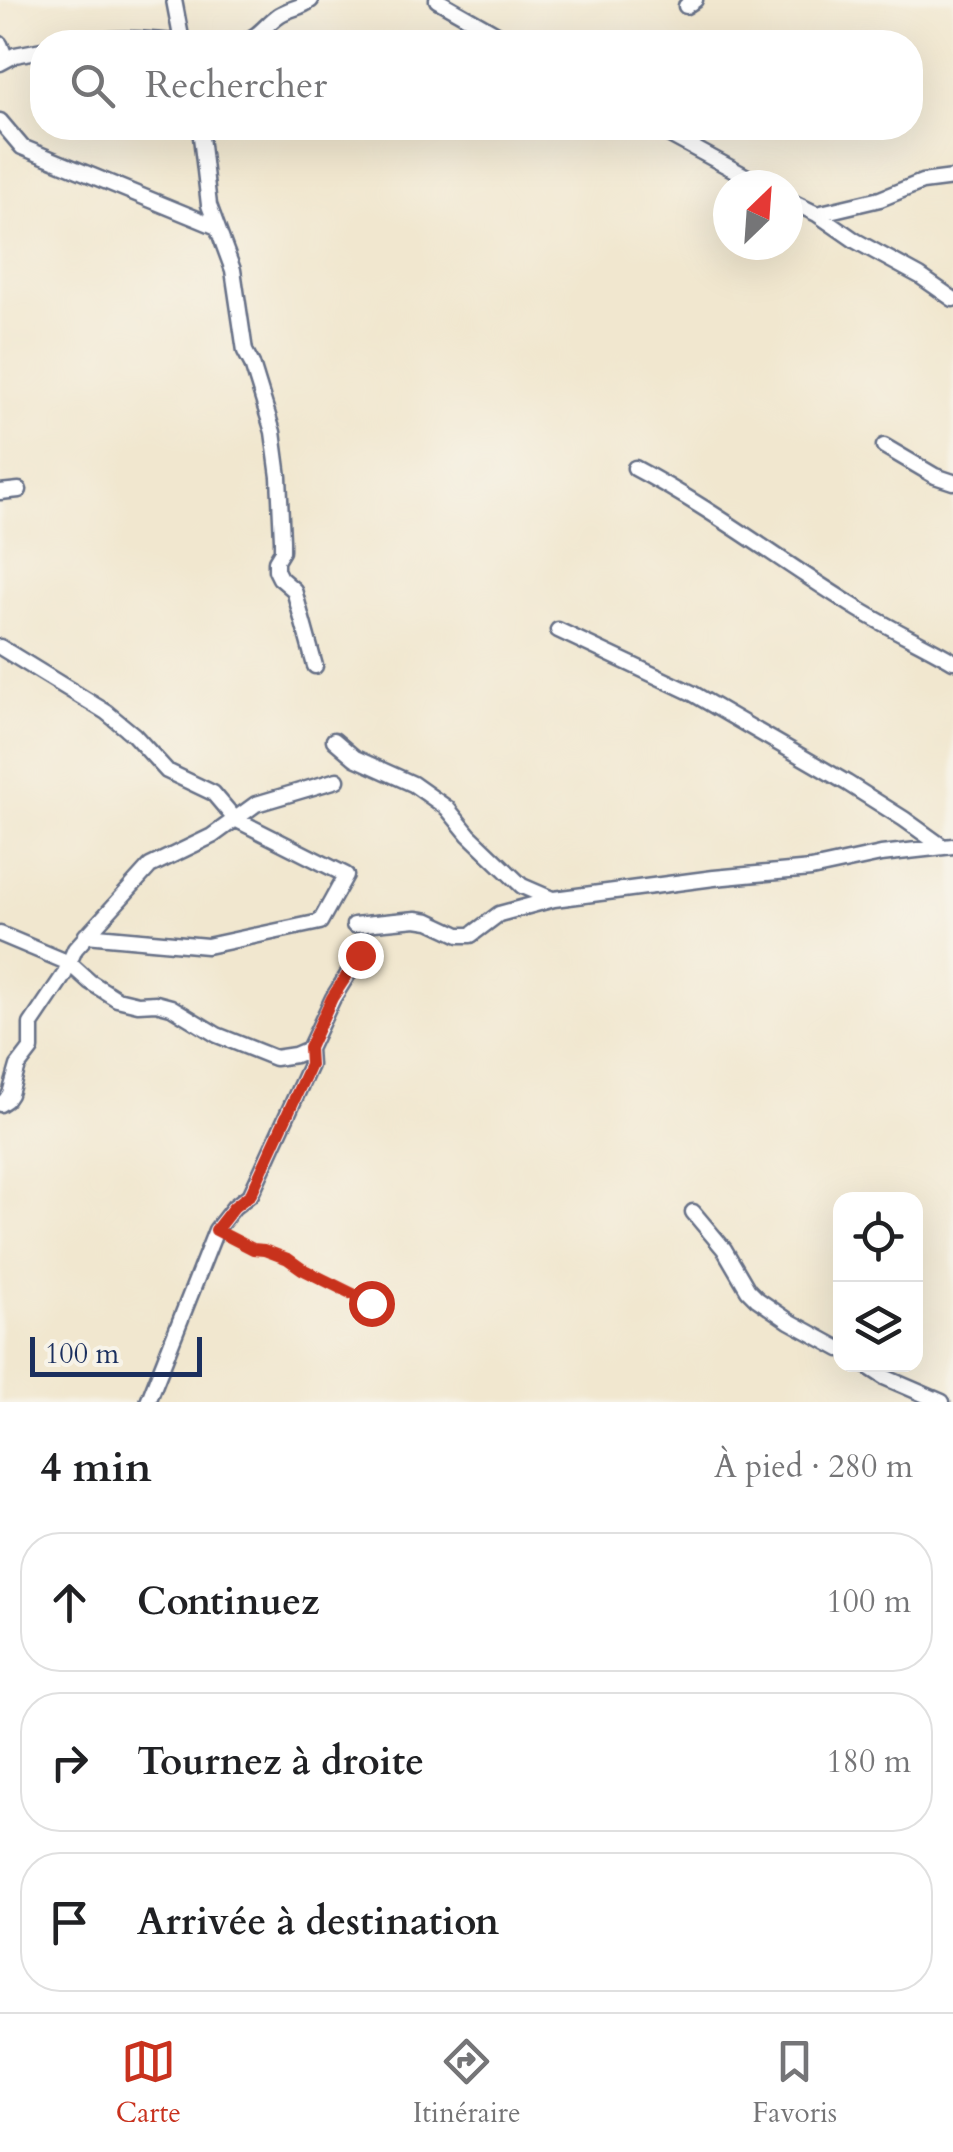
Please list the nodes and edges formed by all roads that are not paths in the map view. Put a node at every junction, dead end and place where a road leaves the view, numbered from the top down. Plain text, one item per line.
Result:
1 (174, 0) edge
2 (312, 0) edge
3 (437, 0) edge
4 (178, 30) edge
5 (266, 30) edge
6 (490, 30) edge
7 (0, 44) edge
8 (30, 52) edge
9 (3, 61) edge
10 (0, 121) edge
11 (201, 140) edge
12 (679, 140) edge
13 (734, 170) edge
14 (953, 178) edge
15 (803, 207) edge
16 (817, 214) junction
17 (216, 227) junction
18 (953, 298) edge
19 (884, 446) dead end
20 (636, 468) dead end
21 (953, 482) edge
22 (18, 490) dead end
23 (0, 492) edge
24 (558, 630) dead end
25 (0, 647) edge
26 (953, 661) edge
27 (315, 666) dead end
28 (334, 740) dead end
29 (337, 780) dead end
30 (236, 818) junction
31 (950, 848) edge
32 (554, 899) junction
33 (354, 925) dead end
34 (0, 934) edge
35 (86, 935) junction
36 (360, 955) dead end
37 (69, 964) junction
38 (309, 1048) junction
39 (0, 1104) edge
40 (693, 1212) dead end
41 (833, 1345) edge
42 (875, 1372) edge
43 (148, 1402) edge
44 (942, 1402) edge

1 - 4 street
2 - 5 street
3 - 6 street
7 - 9 street
8 - 9 street
10 - 17 street
11 - 17 street
12 - 13 street
14 - 16 street
15 - 16 street
16 - 18 street
17 - 27 street
19 - 21 street
20 - 26 street
22 - 23 street
24 - 31 street
25 - 30 street
28 - 32 street
29 - 30 street
30 - 35 street
30 - 35 street
31 - 32 street
32 - 33 street
34 - 37 street
35 - 37 street
36 - 38 street
37 - 38 street
37 - 39 street
38 - 43 street
40 - 41 street
42 - 44 street

